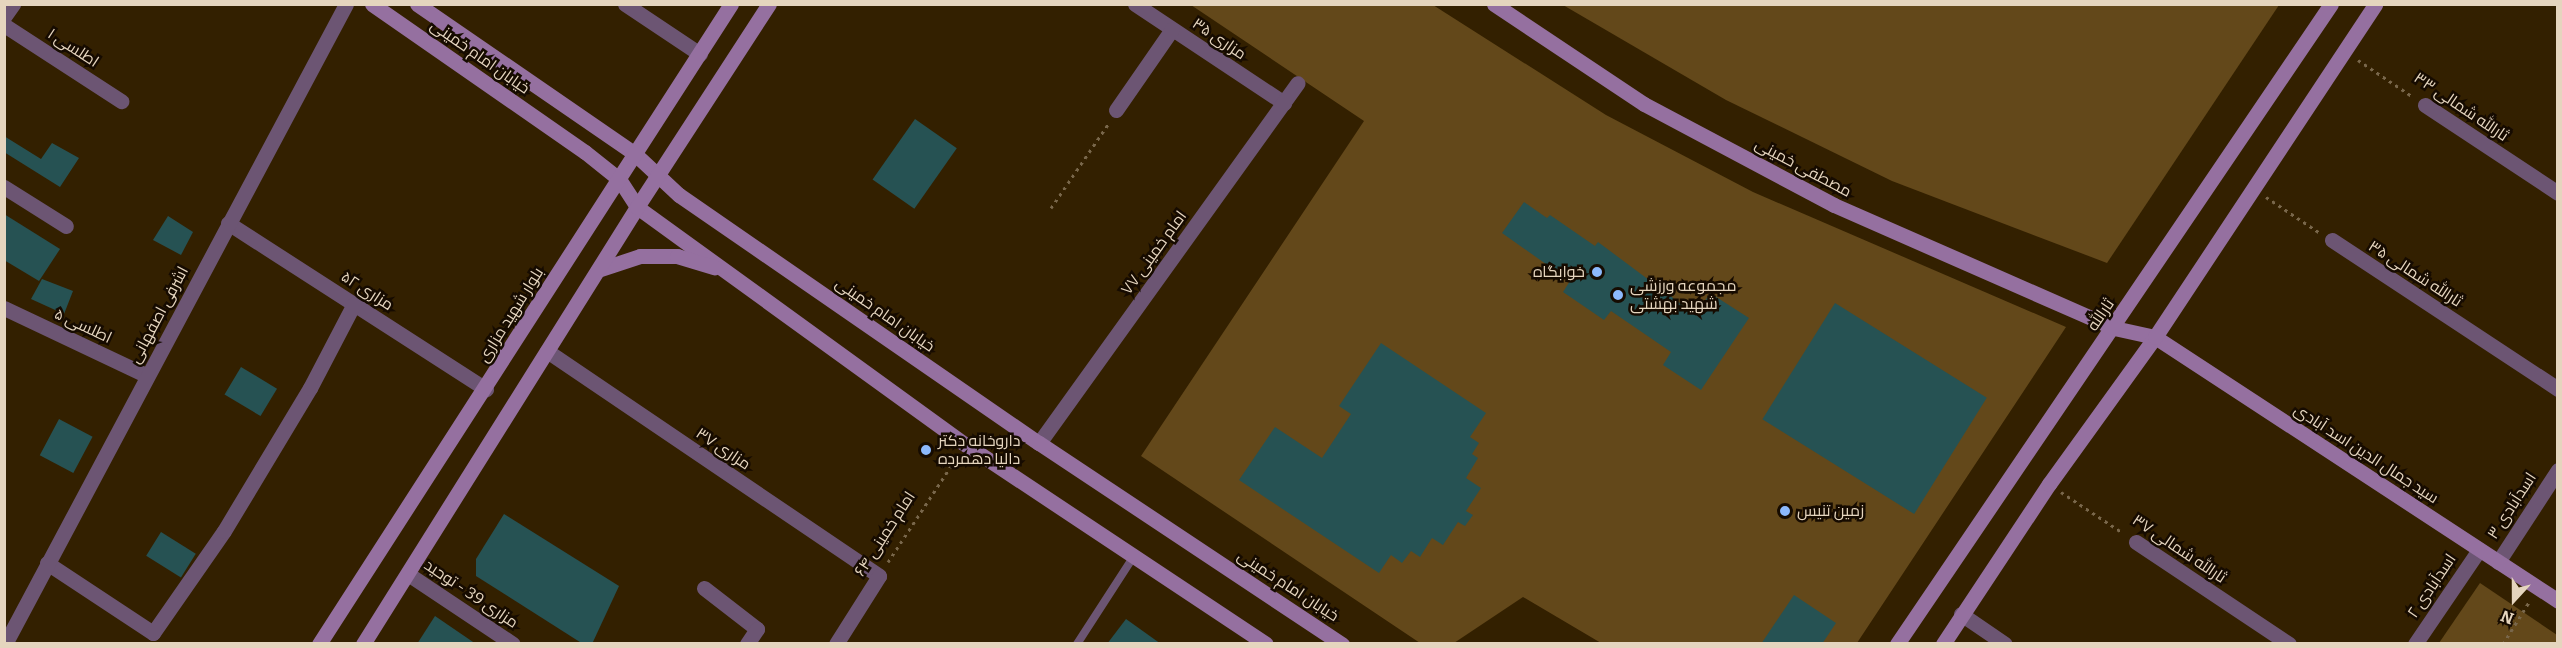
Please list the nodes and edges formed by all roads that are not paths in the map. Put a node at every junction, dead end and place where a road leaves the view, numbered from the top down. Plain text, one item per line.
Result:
1 (13, 4) edge
2 (346, 4) edge
3 (372, 4) edge
4 (417, 4) edge
5 (625, 4) edge
6 (730, 4) edge
7 (769, 4) edge
8 (1135, 4) edge
9 (1494, 4) edge
10 (2331, 4) edge
11 (2375, 4) edge
12 (4, 17) edge
13 (4, 25) edge
14 (1172, 29) junction
15 (700, 54) junction
16 (1298, 83) dead end
17 (121, 101) dead end
18 (1284, 103) junction
19 (2425, 105) road end
20 (1116, 110) road end
21 (635, 154) junction
22 (658, 176) junction
23 (618, 179) junction
24 (4, 187) edge
25 (2558, 193) edge
26 (637, 207) junction
27 (228, 224) junction
28 (66, 226) dead end
29 (2332, 240) road end
30 (598, 270) junction
31 (725, 270) junction
32 (354, 304) junction
33 (4, 308) edge
34 (2114, 328) junction
35 (2156, 337) junction
36 (547, 351) junction
37 (146, 375) junction
38 (486, 389) junction
39 (2558, 389) edge
40 (1040, 443) junction
41 (2558, 470) edge
42 (2136, 542) road end
43 (2479, 550) junction
44 (1134, 556) junction
45 (2498, 562) junction
46 (47, 563) junction
47 (408, 574) junction
48 (879, 576) joint
49 (704, 588) dead end
50 (2558, 601) edge
51 (1961, 614) junction
52 (5, 644) edge
53 (319, 644) edge
54 (363, 644) edge
55 (513, 644) edge
56 (747, 644) edge
57 (836, 644) edge
58 (1077, 644) edge
59 (1266, 644) edge
60 (1342, 644) edge
61 (1897, 644) edge
62 (1943, 644) edge
63 (2005, 644) edge
64 (2289, 644) edge
65 (2415, 644) edge

1 - 12 street
2 - 27 street, اشرفی اصفهانی
3 - 23 main road, خیابان امام خمینی
4 - 21 main road, خیابان امام خمینی
5 - 15 street
6 - 15 main road, بلوار شهید مزاری
7 - 22 main road
8 - 14 street, مزاری ۳۵
9 - 34 main road, مصطفی خمینی
10 - 34 main road, ثارالله
11 - 35 main road
13 - 17 street, اطلسی ۱
14 - 18 street, مزاری ۳۵
14 - 20 street
15 - 21 main road, بلوار شهید مزاری
16 - 18 street, امام خمینی ۷۷
18 - 40 street, امام خمینی ۷۷
19 - 25 street, ثارالله شمالی ۳۳
21 - 22 main road, خیابان امام خمینی
21 - 23 main road, بلوار شهید مزاری
22 - 26 main road
22 - 40 main road, خیابان امام خمینی
23 - 26 main road, خیابان امام خمینی
23 - 38 main road, بلوار شهید مزاری
24 - 28 street
26 - 30 main road
26 - 31 main road, خیابان امام خمینی
27 - 32 street, مزاری ۵۲
27 - 37 street, اشرفی اصفهانی
29 - 39 street, ثارالله شمالی ۳۵
30 - 31 main road
30 - 36 main road
31 - 44 main road, خیابان امام خمینی
32 - 38 street, مزاری ۵۲
32 - 46 street
33 - 37 street, اطلسی ۵
34 - 35 main road, مصطفی خمینی
34 - 61 main road, ثارالله
35 - 43 main road, سید جمال الدین اسد آبادی
35 - 51 main road
36 - 47 main road
36 - 48 street, مزاری ۳۷
37 - 46 street, اشرفی اصفهانی
38 - 53 main road, بلوار شهید مزاری
40 - 60 main road, خیابان امام خمینی
41 - 45 street, اسدآبادی ۳
42 - 64 street, ثارالله شمالی ۳۷
43 - 45 main road, سید جمال الدین اسد آبادی
43 - 65 street, اسدآبادی ۲
44 - 58 lane
44 - 59 main road, خیابان امام خمینی
45 - 50 main road, سید جمال الدین اسد آبادی
46 - 52 street, اشرفی اصفهانی
47 - 54 main road
47 - 55 street, مزاری 39 - توحید
48 - 57 street, امام خمینی ۶۴
49 - 56 street
51 - 62 main road
51 - 63 street

